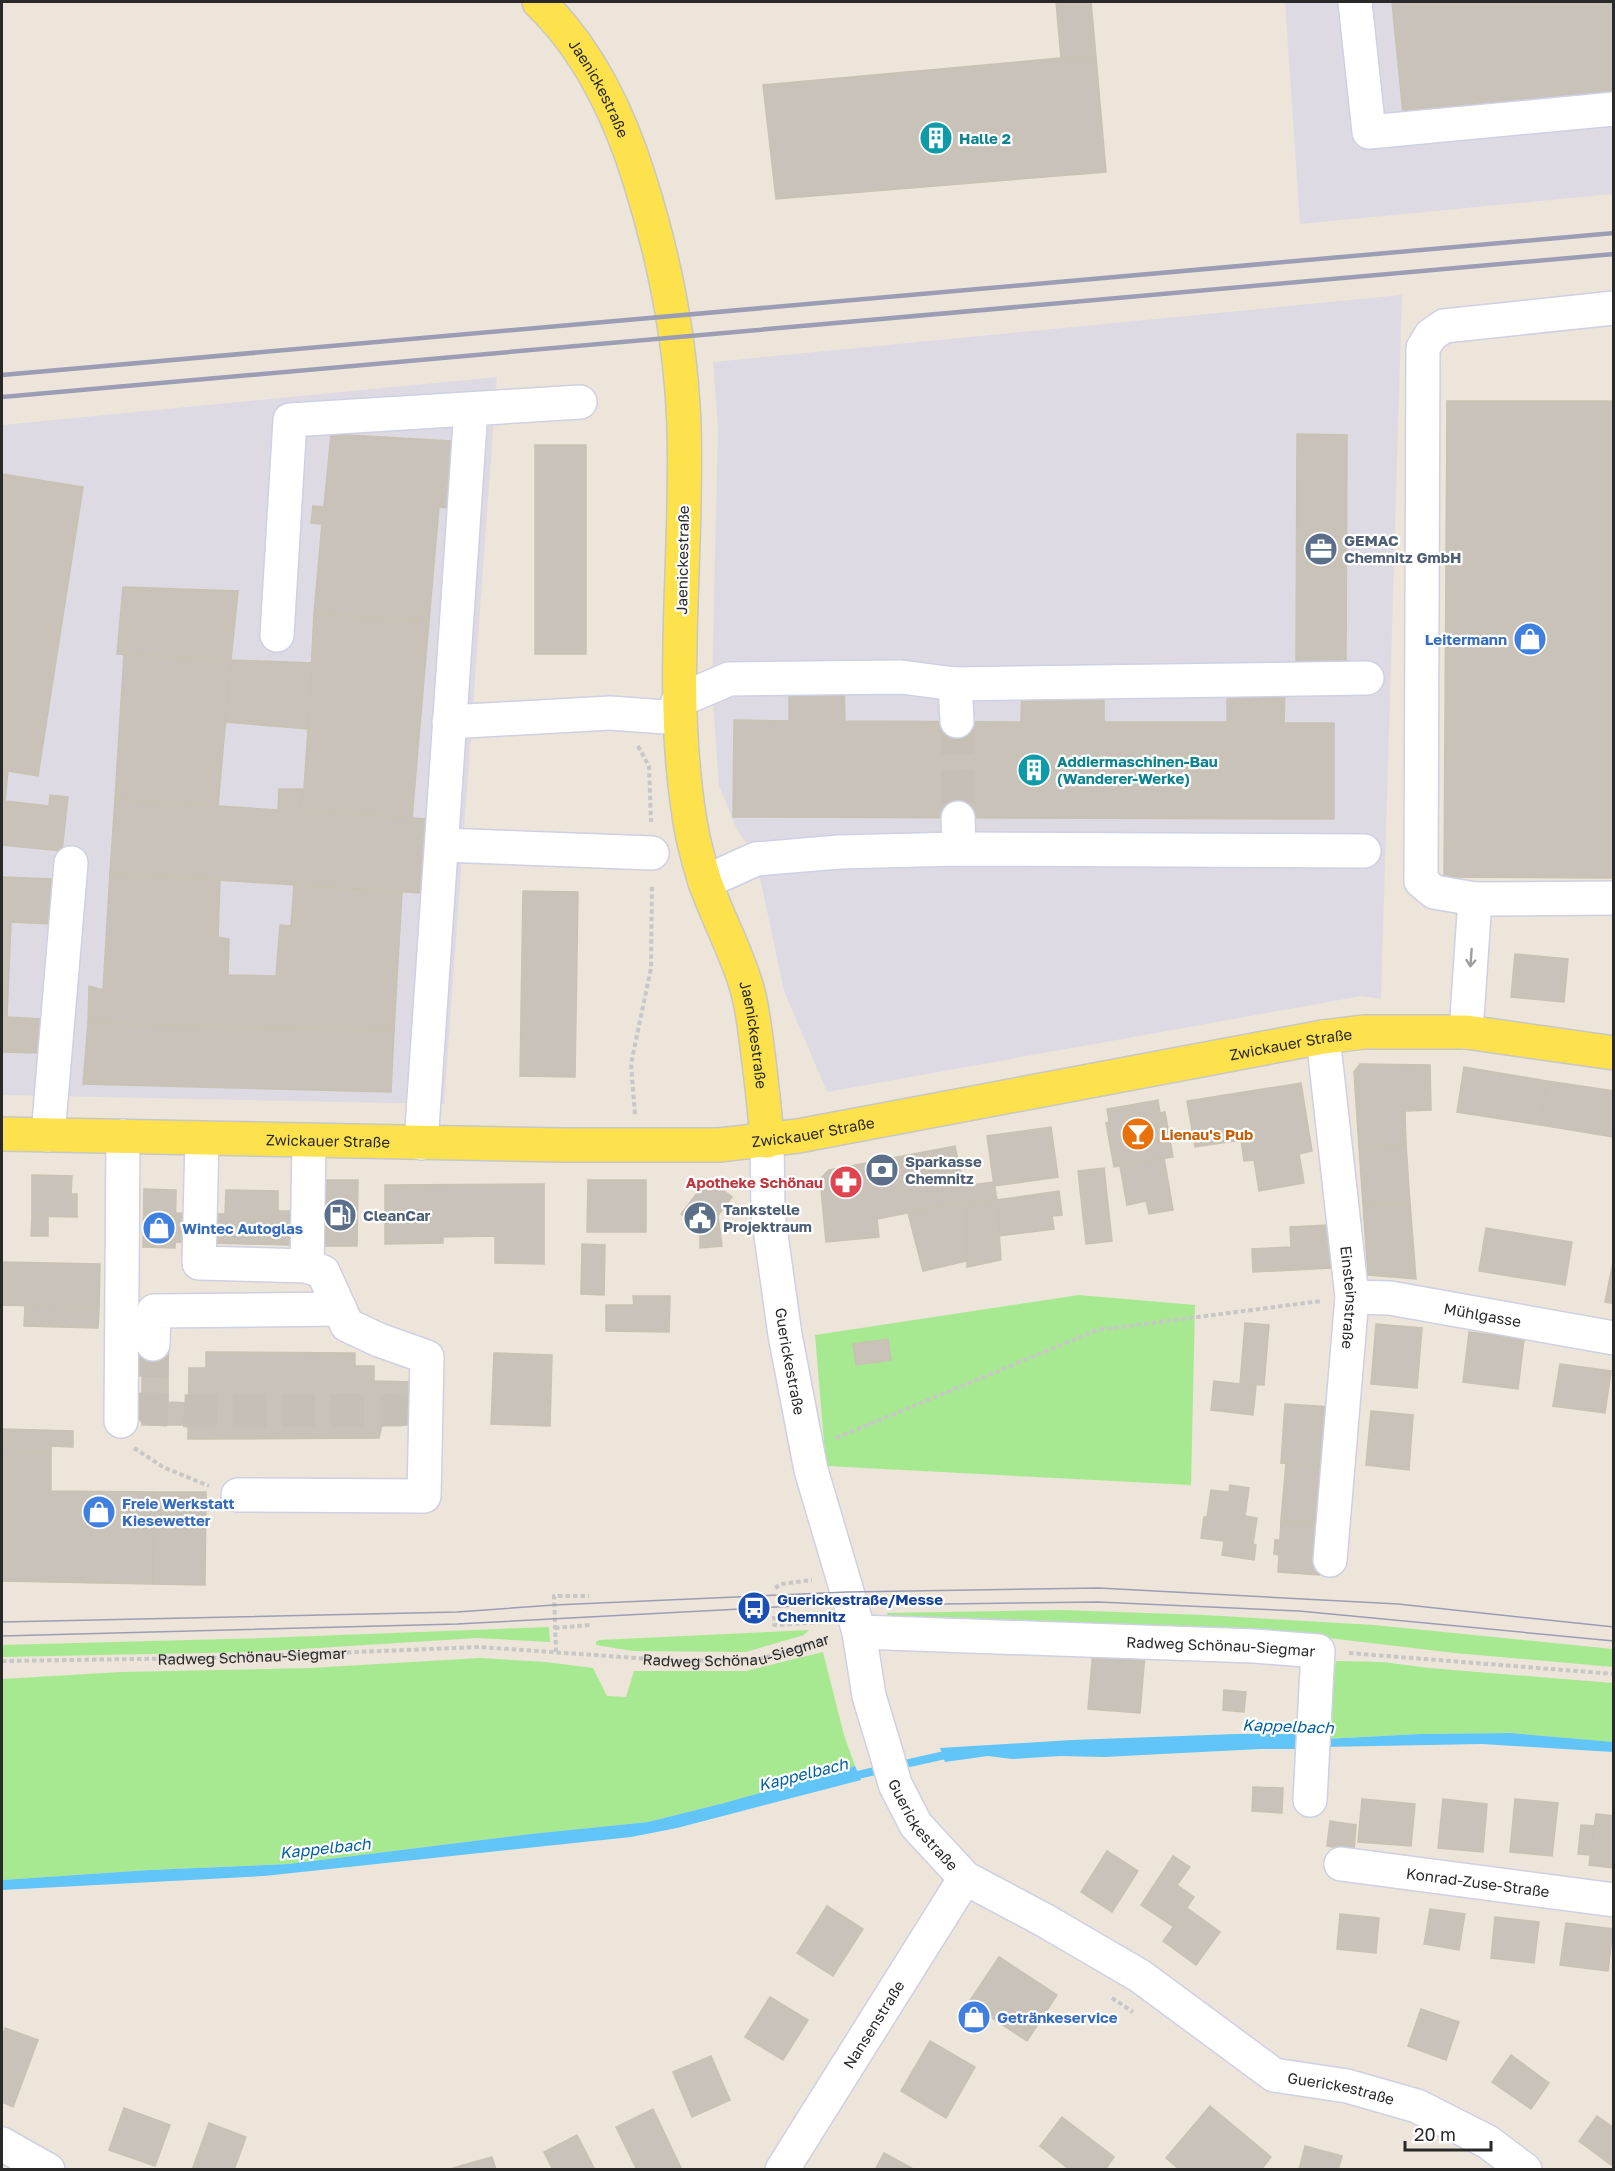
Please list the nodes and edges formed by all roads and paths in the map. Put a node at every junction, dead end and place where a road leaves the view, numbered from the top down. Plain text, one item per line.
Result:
1 (539, 2) edge
2 (1355, 2) edge
3 (1614, 109) edge
4 (1614, 308) edge
5 (580, 402) dead end
6 (471, 409) junction
7 (277, 635) dead end
8 (1367, 678) dead end
9 (955, 684) junction
10 (678, 710) junction
11 (448, 722) junction
12 (957, 722) tunnel mouth
13 (636, 742) dead end
14 (442, 845) junction
15 (1364, 851) dead end
16 (652, 853) junction
17 (71, 863) dead end
18 (705, 882) junction
19 (1614, 898) edge
20 (1474, 899) junction
21 (1466, 1032) junction
22 (1323, 1037) junction
23 (1614, 1053) edge
24 (2, 1134) edge
25 (48, 1135) junction
26 (123, 1136) junction
27 (202, 1139) junction
28 (309, 1141) junction
29 (767, 1141) junction
30 (421, 1143) junction
31 (638, 1144) junction
32 (307, 1266) junction
33 (1352, 1298) junction
34 (340, 1309) junction
35 (1614, 1338) edge
36 (153, 1344) tunnel mouth
37 (121, 1421) joint
38 (806, 1450) junction
39 (238, 1495) joint
40 (1330, 1560) dead end
41 (842, 1577) junction
42 (775, 1588) dead end
43 (589, 1596) dead end
44 (774, 1616) dead end
45 (590, 1625) dead end
46 (857, 1626) junction
47 (555, 1628) junction
48 (1318, 1651) junction
49 (556, 1652) junction
50 (2, 1661) edge
51 (1614, 1674) edge
52 (1310, 1800) dead end
53 (1341, 1864) dead end
54 (965, 1878) junction
55 (1614, 1900) edge
56 (2, 2144) edge
57 (48, 2169) edge
58 (782, 2169) edge
59 (1525, 2169) edge

1 - 10 main road, Jaenickestraße
2 - 3 street
4 - 20 street
5 - 6 street
6 - 7 street
6 - 11 street
8 - 9 street
9 - 10 street
9 - 12 street
10 - 11 street
10 - 18 main road, Jaenickestraße
11 - 14 street
13 - 16 path
14 - 16 street
14 - 30 street
15 - 18 street
16 - 31 path
17 - 25 street
18 - 29 main road, Jaenickestraße
19 - 20 street
20 -> 21 street
21 - 22 main road, Zwickauer Straße
21 - 23 main road, Zwickauer Straße
22 - 29 main road, Zwickauer Straße
22 - 33 street, Einsteinstraße
24 - 25 main road, Zwickauer Straße
25 - 26 main road, Zwickauer Straße
26 - 27 main road, Zwickauer Straße
26 - 37 street
27 - 28 main road, Zwickauer Straße
27 - 32 street
28 - 30 main road, Zwickauer Straße
28 - 32 street
29 - 31 main road, Zwickauer Straße
29 - 38 street, Guerickestraße
30 - 31 main road, Zwickauer Straße
32 - 34 street
33 - 35 street, Mühlgasse
33 - 38 path
33 - 40 street, Einsteinstraße
34 - 36 street
34 - 39 street
37 - 39 path
38 - 41 street, Guerickestraße
41 - 42 path
41 - 46 street, Guerickestraße
43 - 47 path
44 - 46 path
45 - 47 path
46 - 48 street, Radweg Schönau-Siegmar
46 - 49 path, Radweg Schönau-Siegmar
46 - 54 street, Guerickestraße
47 - 49 path
48 - 51 path, Radweg Schönau-Siegmar
48 - 52 street
49 - 50 path, Radweg Schönau-Siegmar
53 - 55 street, Konrad-Zuse-Straße
54 - 58 street, Nansenstraße
54 - 59 street, Guerickestraße
56 - 57 street

